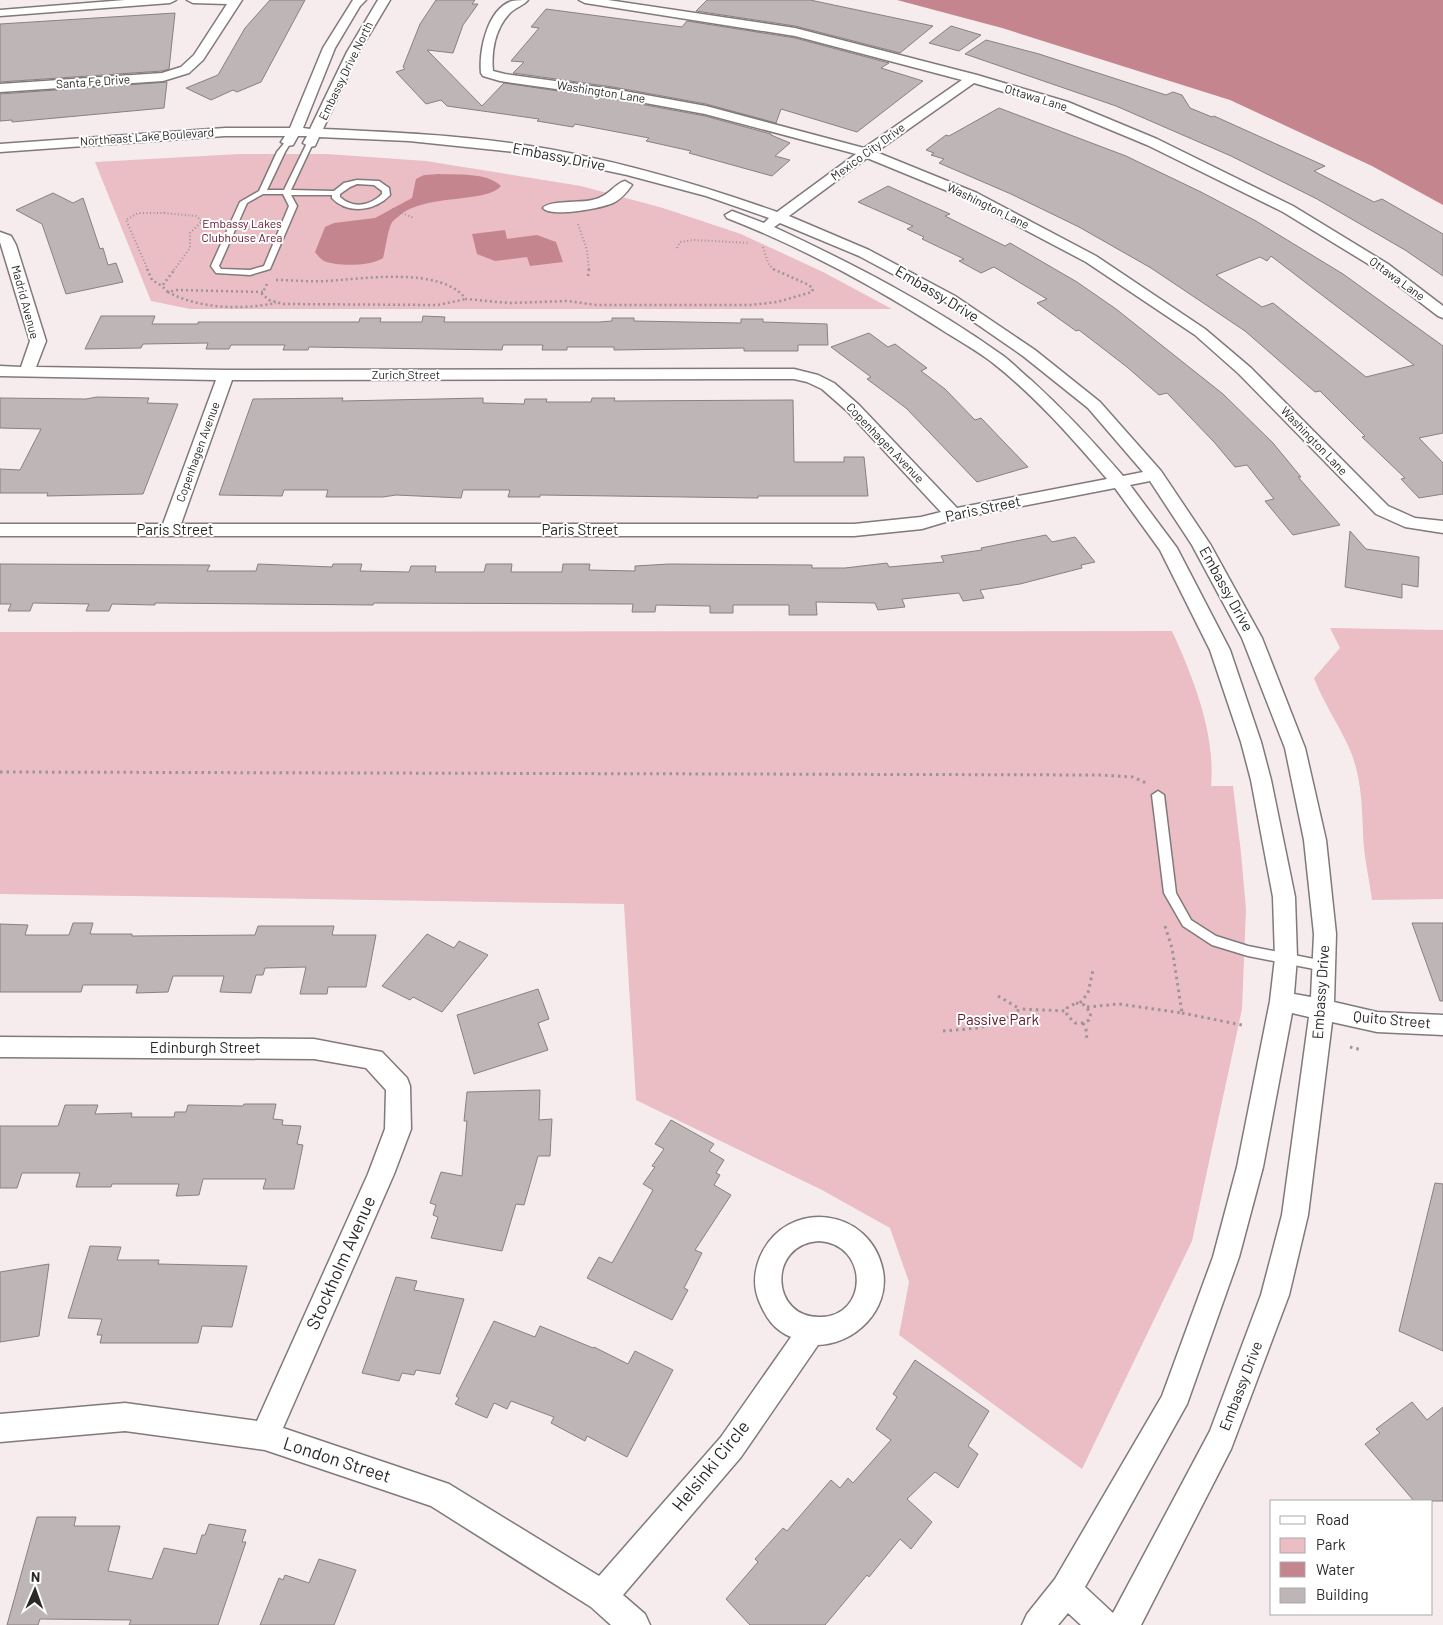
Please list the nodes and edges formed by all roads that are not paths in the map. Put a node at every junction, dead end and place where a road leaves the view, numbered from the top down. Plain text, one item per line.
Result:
1 (170, 0) edge
2 (193, 0) edge
3 (236, 0) edge
4 (360, 0) edge
5 (384, 0) edge
6 (522, 0) edge
7 (585, 0) edge
8 (0, 13) edge
9 (973, 78) junction
10 (0, 88) edge
11 (302, 137) junction
12 (0, 148) edge
13 (866, 153) junction
14 (0, 161) edge
15 (626, 184) junction
16 (262, 192) junction
17 (286, 193) junction
18 (336, 193) junction
19 (550, 208) dead end
20 (768, 230) junction
21 (0, 236) edge
22 (1443, 313) edge
23 (0, 371) edge
24 (27, 371) junction
25 (226, 375) junction
26 (812, 378) joint
27 (1155, 475) junction
28 (1120, 482) junction
29 (953, 514) junction
30 (1443, 527) edge
31 (0, 530) edge
32 (170, 530) junction
33 (1158, 795) road end
34 (1286, 958) junction
35 (1324, 966) junction
36 (1282, 1002) junction
37 (1322, 1011) junction
38 (1443, 1025) edge
39 (0, 1047) edge
40 (398, 1086) joint
41 (812, 1330) dead end
42 (0, 1428) edge
43 (265, 1436) junction
44 (1066, 1590) junction
45 (602, 1596) junction
46 (634, 1625) edge
47 (1038, 1625) edge
48 (1103, 1625) edge
49 (1124, 1625) edge

1 - 8 street
2 - 3 street
3 - 10 street, Santa Fe Drive
4 - 11 street, Embassy Drive North
5 - 11 street, Embassy Drive North
6 - 13 street, Washington Lane
7 - 9 street, Ottawa Lane
9 - 13 street, Mexico City Drive
9 - 22 street, Ottawa Lane
11 - 12 street, Northeast Lake Boulevard
11 - 14 street, Northeast Lake Boulevard
11 - 15 street, Embassy Drive
11 - 16 lane
11 - 17 lane
11 - 20 street, Embassy Drive
13 - 20 street, Mexico City Drive
13 - 30 street, Washington Lane
15 - 19 street
15 - 20 street, Embassy Drive
16 - 17 lane
16 - 17 lane
17 - 18 lane
18 - 18 lane
20 - 27 street, Embassy Drive
20 - 28 street, Embassy Drive
21 - 24 street, Madrid Avenue
23 - 24 street, Zurich Street
24 - 25 street, Zurich Street
25 - 26 street, Zurich Street
25 - 32 street, Copenhagen Avenue
26 - 29 street, Copenhagen Avenue
27 - 28 street, Paris Street
27 - 35 street, Embassy Drive
28 - 29 street, Paris Street
28 - 34 street, Embassy Drive
29 - 32 street, Paris Street
31 - 32 street, Paris Street
33 - 34 lane
34 - 35 lane
34 - 36 street, Embassy Drive
35 - 37 street, Embassy Drive
36 - 37 street, Quito Street
36 - 44 street, Embassy Drive
37 - 38 street, Quito Street
37 - 49 street, Embassy Drive
39 - 40 street, Edinburgh Street
40 - 43 street, Stockholm Avenue
41 - 45 street, Helsinki Circle
42 - 43 street, London Street
43 - 45 street, London Street
44 - 47 street, Embassy Drive
44 - 48 street
45 - 46 street, London Street

